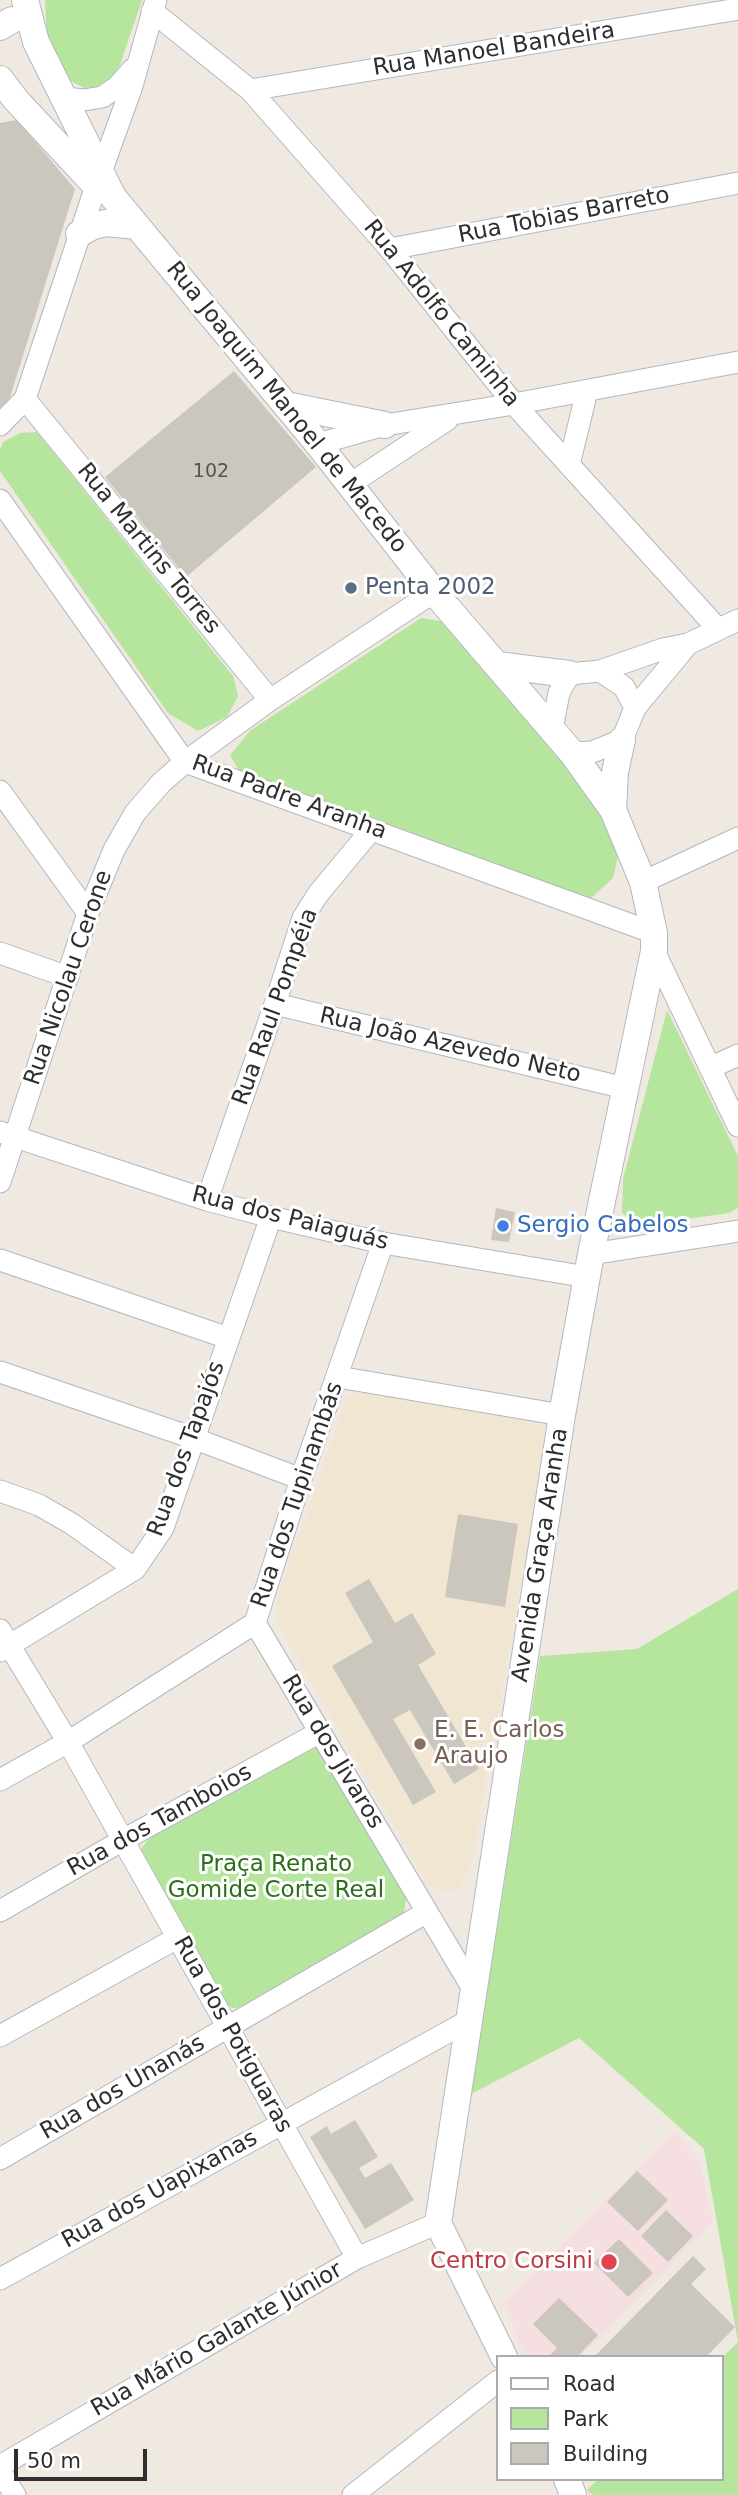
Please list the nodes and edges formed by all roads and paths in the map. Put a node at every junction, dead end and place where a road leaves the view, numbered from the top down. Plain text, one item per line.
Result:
1 (154, 6) edge
2 (738, 9) edge
3 (15, 12) edge
4 (0, 44) edge
5 (137, 65) junction
6 (0, 79) edge
7 (250, 90) junction
8 (64, 98) junction
9 (8, 103) edge
10 (738, 183) edge
11 (103, 185) junction
12 (138, 226) junction
13 (79, 234) junction
14 (390, 249) junction
15 (738, 362) edge
16 (587, 391) junction
17 (25, 399) junction
18 (514, 404) junction
19 (286, 405) junction
20 (455, 415) junction
21 (0, 425) edge
22 (385, 425) junction
23 (318, 444) junction
24 (569, 466) junction
25 (350, 484) junction
26 (0, 500) edge
27 (434, 592) junction
28 (738, 620) edge
29 (718, 629) junction
30 (688, 644) junction
31 (497, 666) junction
32 (600, 671) junction
33 (569, 674) junction
34 (270, 699) junction
35 (635, 708) junction
36 (552, 729) junction
37 (622, 740) junction
38 (572, 753) junction
39 (185, 762) junction
40 (0, 791) edge
41 (613, 810) junction
42 (372, 829) junction
43 (738, 838) edge
44 (643, 882) junction
45 (88, 913) junction
46 (654, 942) junction
47 (0, 953) edge
48 (68, 978) junction
49 (275, 1004) junction
50 (738, 1055) edge
51 (710, 1068) junction
52 (625, 1088) junction
53 (738, 1126) edge
54 (8, 1135) edge
55 (0, 1181) edge
56 (207, 1200) junction
57 (271, 1217) junction
58 (738, 1231) edge
59 (383, 1243) junction
60 (0, 1260) edge
61 (589, 1265) junction
62 (228, 1338) junction
63 (0, 1372) edge
64 (338, 1377) junction
65 (562, 1415) junction
66 (193, 1438) junction
67 (301, 1479) junction
68 (0, 1491) edge
69 (135, 1569) junction
70 (255, 1623) junction
71 (3, 1642) edge
72 (320, 1731) junction
73 (68, 1742) junction
74 (0, 1780) edge
75 (123, 1840) junction
76 (0, 1911) edge
77 (427, 1912) junction
78 (177, 1938) junction
79 (473, 1989) junction
80 (468, 2021) junction
81 (228, 2027) junction
82 (0, 2036) edge
83 (281, 2122) junction
84 (0, 2159) edge
85 (438, 2224) junction
86 (357, 2258) junction
87 (0, 2279) edge
88 (503, 2355) edge
89 (496, 2383) edge
90 (0, 2466) edge
91 (0, 2471) edge
92 (15, 2495) edge
93 (353, 2495) edge

1 - 5 street
1 - 7 street, Rua Adolfo Caminha
2 - 7 street, Rua Manoel Bandeira
3 - 4 street
3 - 8 street
5 - 8 street
5 - 11 street
6 - 9 street
7 - 14 street, Rua Adolfo Caminha
8 - 11 street
9 - 11 street
10 - 14 street, Rua Tobias Barreto
11 - 12 street, Rua Joaquim Manoel de Macedo
11 - 13 street
12 - 13 street
12 - 19 street, Rua Joaquim Manoel de Macedo
13 - 17 street
14 - 18 street, Rua Adolfo Caminha
15 - 16 street
16 - 18 street
16 - 24 street
17 - 21 street
17 - 34 street, Rua Martins Torres
18 - 20 street
18 - 24 street, Rua Adolfo Caminha
19 - 22 street
19 - 23 street, Rua Joaquim Manoel de Macedo
20 - 22 street
20 - 25 street
22 - 23 street
23 - 25 street, Rua Joaquim Manoel de Macedo
24 - 29 street, Rua Adolfo Caminha
25 - 27 street, Rua Joaquim Manoel de Macedo
26 - 39 street, Rua Padre Aranha
27 - 31 street, Rua Joaquim Manoel de Macedo
27 - 34 street, Rua Nicolau Cerone
28 - 29 street
29 - 30 street
30 - 32 street
30 - 35 street
31 - 33 street
31 - 36 street, Rua Joaquim Manoel de Macedo
32 - 33 street
32 - 35 street
33 - 36 street
34 - 39 street, Rua Nicolau Cerone
35 - 37 street
36 - 38 street, Rua Joaquim Manoel de Macedo
37 - 38 street
37 - 41 street
38 - 41 street, Rua Joaquim Manoel de Macedo
39 - 42 street, Rua Padre Aranha
39 - 45 street, Rua Nicolau Cerone
40 - 45 street
41 - 44 street, Rua Joaquim Manoel de Macedo
42 - 46 street, Rua Padre Aranha
42 - 49 street, Rua Raul Pompéia
43 - 44 street
44 - 46 street, Rua Joaquim Manoel de Macedo
45 - 48 street, Rua Nicolau Cerone
46 - 51 street, Rua Joaquim Manoel de Macedo
46 - 52 street, Avenida Graça Aranha
47 - 48 street
48 - 54 street, Rua Nicolau Cerone
49 - 52 street, Rua João Azevedo Neto
49 - 56 street, Rua Raul Pompéia
50 - 51 street
51 - 53 street, Rua Joaquim Manoel de Macedo
52 - 61 street, Avenida Graça Aranha
54 - 55 street, Rua Nicolau Cerone
54 - 56 street, Rua dos Paiaguás
56 - 57 street, Rua dos Paiaguás
57 - 59 street, Rua dos Paiaguás
57 - 62 street, Rua dos Tapajós
58 - 61 street, Rua dos Paiaguás
59 - 61 street, Rua dos Paiaguás
59 - 64 street, Rua dos Tupinambás
60 - 62 street
61 - 65 street, Avenida Graça Aranha
62 - 66 street, Rua dos Tapajós
63 - 66 street
64 - 65 street
64 - 67 street, Rua dos Tupinambás
65 - 79 street, Avenida Graça Aranha
66 - 67 street
66 - 69 street, Rua dos Tapajós
67 - 70 street, Rua dos Tupinambás
68 - 69 street
69 - 71 street, Rua dos Tapajós
70 - 72 street, Rua dos Jivaros
70 - 73 street, Rua dos Tupinambás
71 - 73 street, Rua dos Potiguaras
72 - 75 street, Rua dos Tamboios
72 - 77 street, Rua dos Jivaros
73 - 74 street, Rua dos Tupinambás
73 - 75 street, Rua dos Potiguaras
75 - 76 street, Rua dos Tamboios
75 - 78 street, Rua dos Potiguaras
77 - 79 street, Rua dos Jivaros
77 - 81 street, Rua dos Unanás
78 - 81 street, Rua dos Potiguaras
78 - 82 street
79 - 80 street, Avenida Graça Aranha
80 - 83 street, Rua dos Uapixanas
80 - 85 street, Avenida Graça Aranha
81 - 83 street, Rua dos Potiguaras
81 - 84 street, Rua dos Unanás
83 - 86 street, Rua dos Potiguaras
83 - 87 street, Rua dos Uapixanas
85 - 86 street, Rua Mário Galante Júnior
85 - 88 street
86 - 90 street, Rua Mário Galante Júnior
89 - 93 street
91 - 92 street

